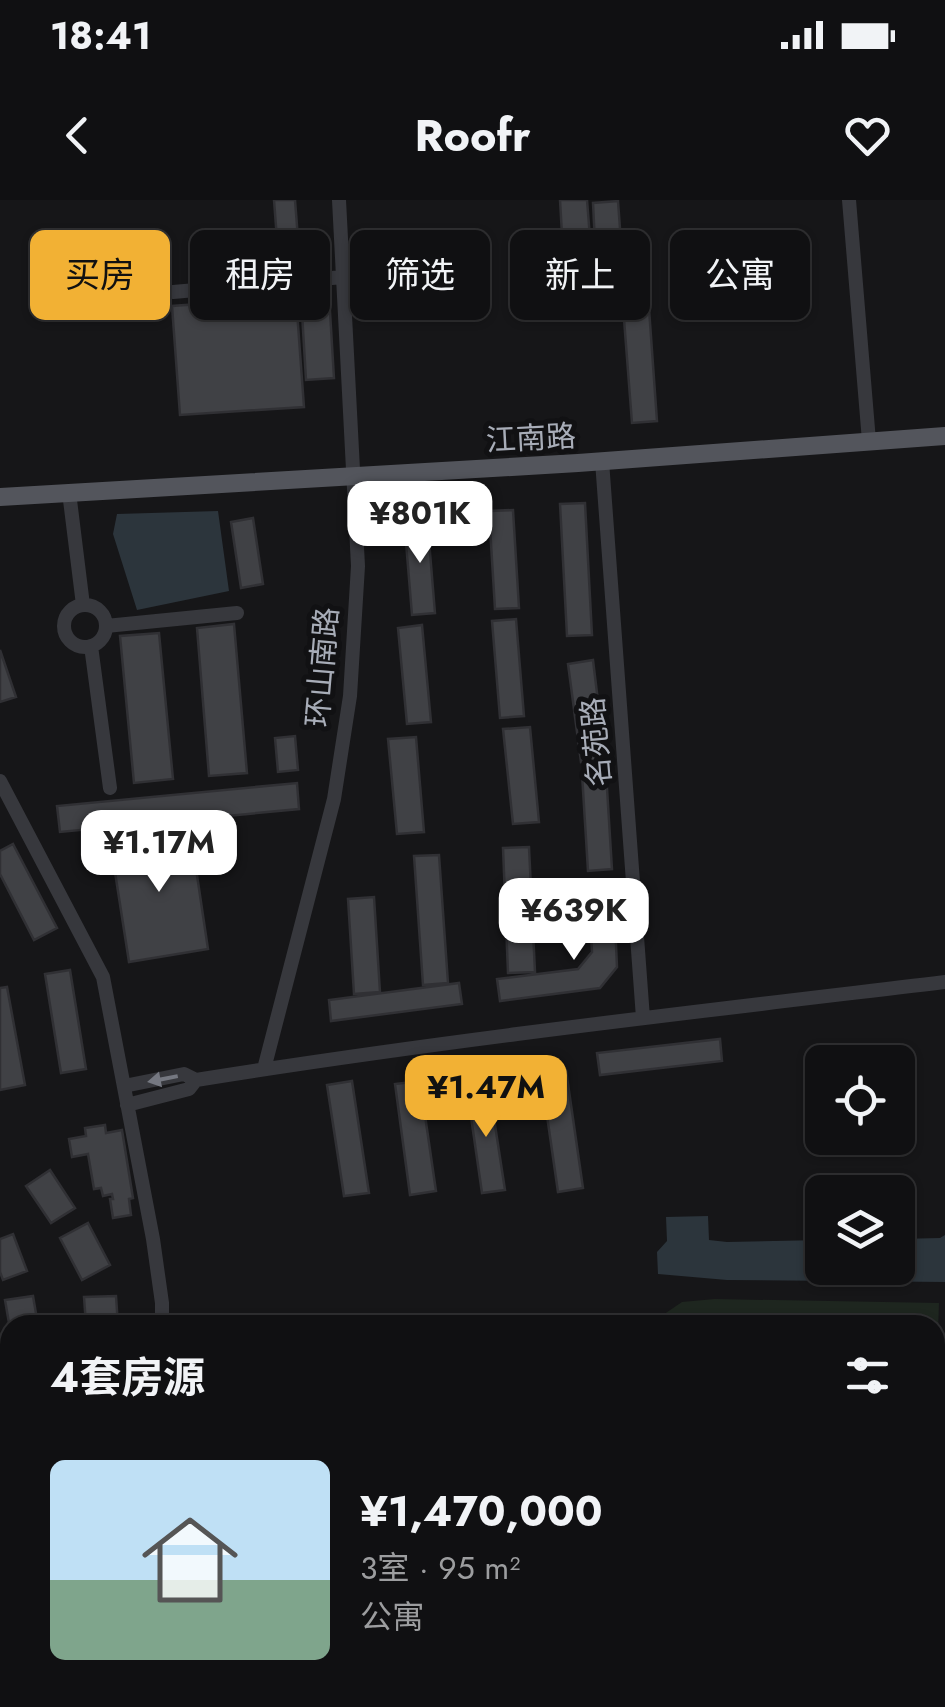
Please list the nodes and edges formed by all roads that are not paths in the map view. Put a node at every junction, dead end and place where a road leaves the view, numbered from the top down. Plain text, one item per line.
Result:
1 (339, 200) edge
2 (849, 200) edge
3 (343, 277) junction
4 (173, 292) dead end
5 (945, 436) edge
6 (869, 441) junction
7 (602, 461) junction
8 (355, 476) junction
9 (69, 492) junction
10 (0, 497) edge
11 (83, 605) junction
12 (237, 613) dead end
13 (106, 626) junction
14 (91, 646) junction
15 (0, 782) edge
16 (110, 788) dead end
17 (945, 982) edge
18 (643, 1018) junction
19 (264, 1069) junction
20 (196, 1080) junction
21 (124, 1086) junction
22 (127, 1105) junction
23 (162, 1315) edge

1 - 3 street, 环山南路
2 - 6 street
3 - 4 street
3 - 8 street, 环山南路
5 - 6 main road, 江南路
6 - 7 main road, 江南路
7 - 8 main road, 江南路
7 - 18 street, 名苑路
8 - 9 main road, 江南路
8 - 19 street, 环山南路
9 - 10 main road, 江南路
9 - 11 street
11 - 13 street
11 - 14 street
12 - 13 street
13 - 14 street
14 - 16 street
15 - 21 street
17 - 18 street
18 - 19 street
19 - 20 street
20 -> 21 street
20 - 22 street
21 - 22 street
22 - 23 street

